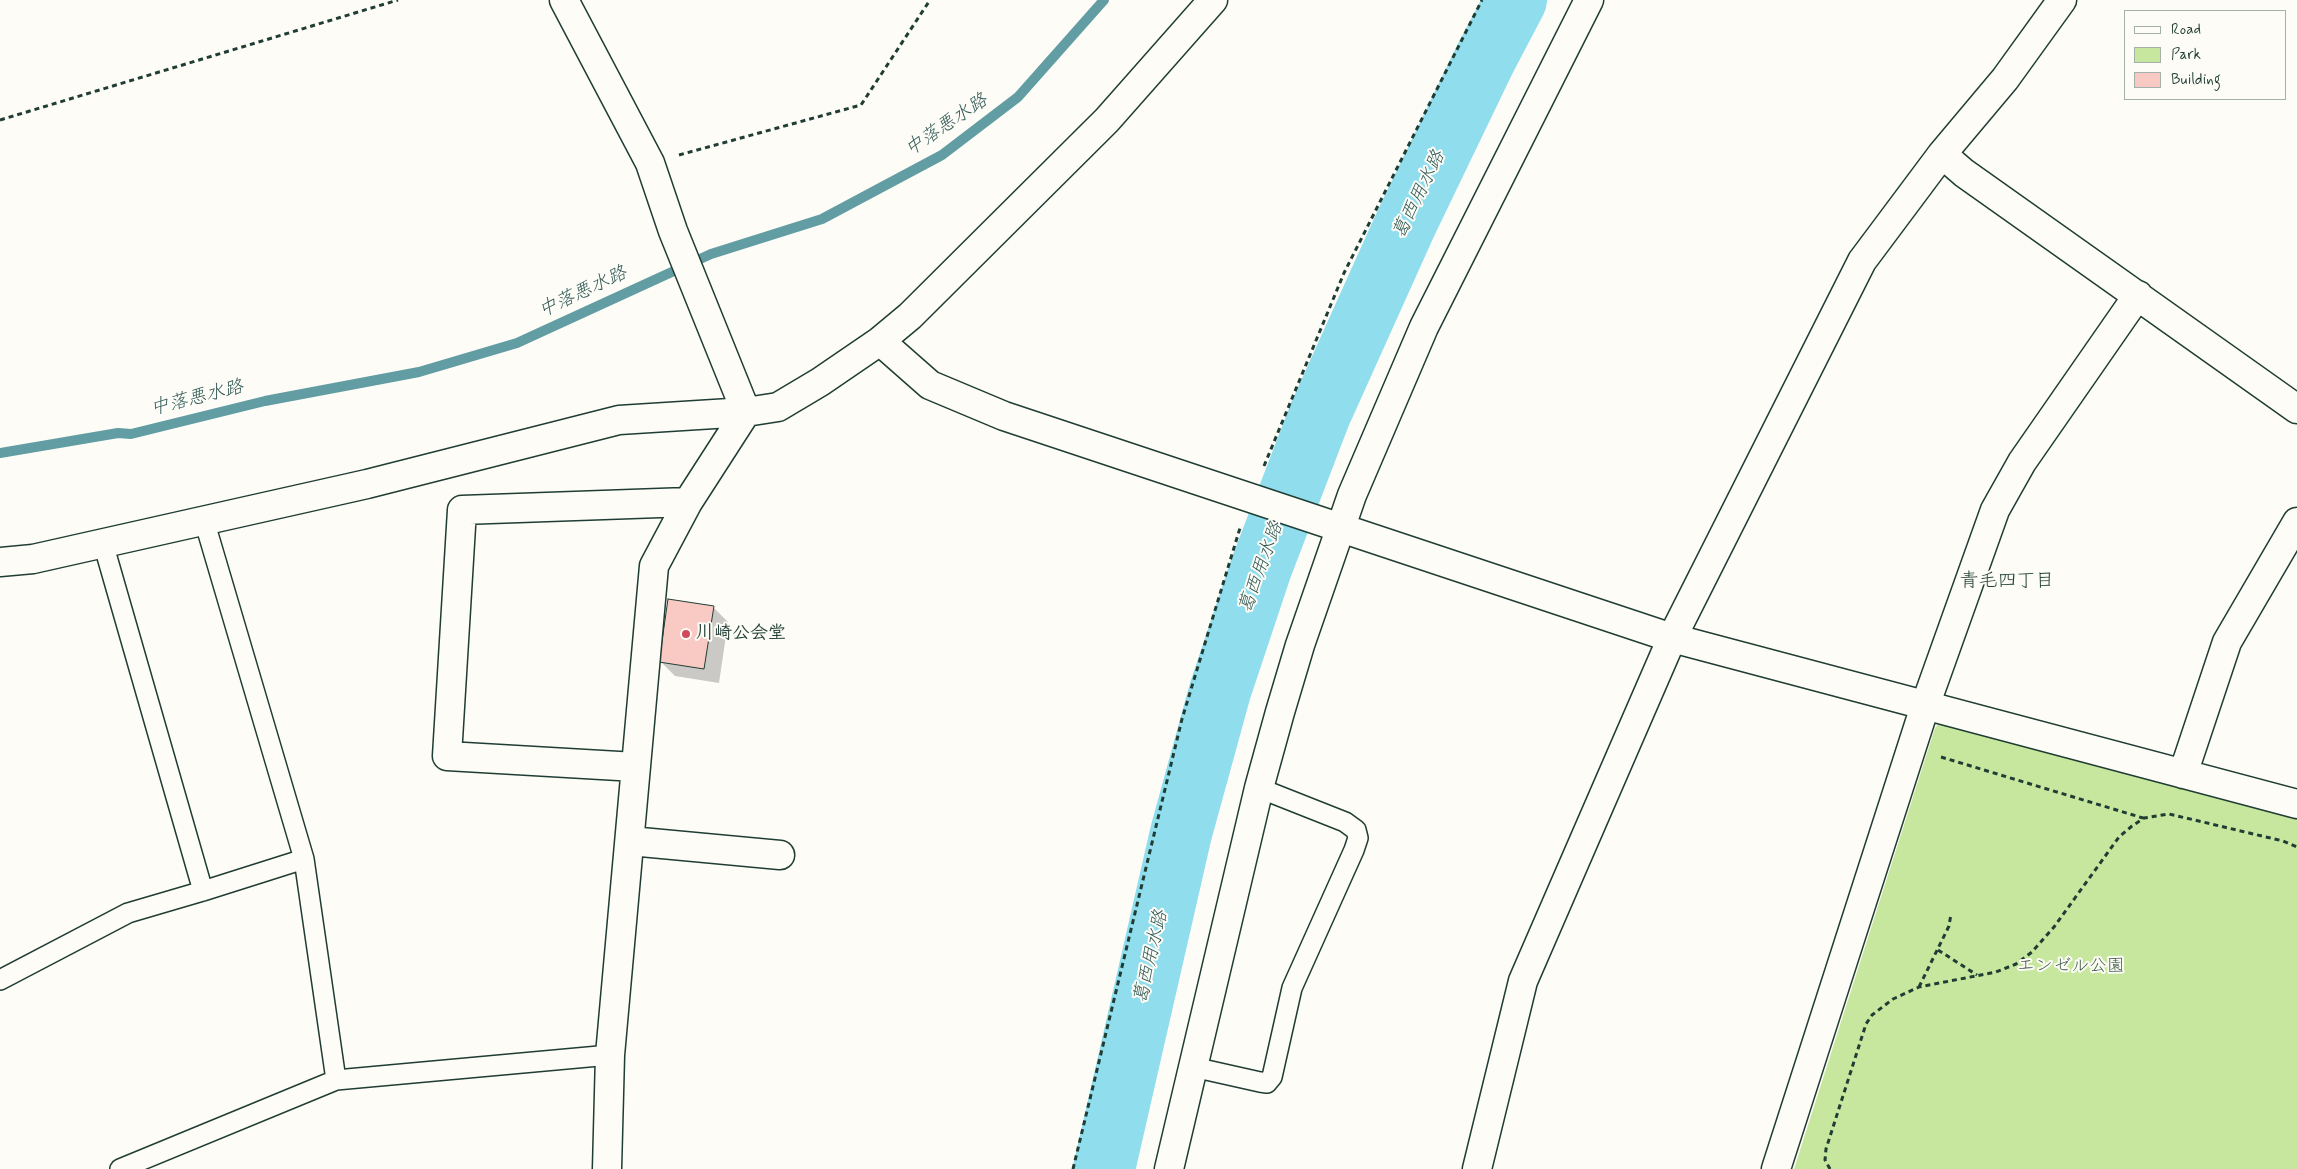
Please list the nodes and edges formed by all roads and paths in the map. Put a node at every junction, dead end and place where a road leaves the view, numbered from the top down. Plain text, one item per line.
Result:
1 (398, 0) edge
2 (564, 0) edge
3 (930, 0) edge
4 (1213, 0) edge
5 (1482, 0) edge
6 (1589, 0) edge
7 (2062, 0) edge
8 (0, 120) edge
9 (1942, 154) junction
10 (650, 163) junction
11 (2138, 295) junction
12 (880, 341) junction
13 (2297, 409) edge
14 (746, 412) junction
15 (1264, 466) dead end
16 (688, 502) junction
17 (204, 520) junction
18 (2297, 522) edge
19 (1241, 525) dead end
20 (1340, 527) junction
21 (103, 543) junction
22 (0, 562) edge
23 (1672, 638) junction
24 (1925, 706) junction
25 (1940, 757) dead end
26 (636, 766) junction
27 (2183, 774) junction
28 (1259, 788) junction
29 (2297, 804) edge
30 (2144, 818) junction
31 (630, 841) junction
32 (2297, 847) edge
33 (780, 855) dead end
34 (304, 859) junction
35 (203, 891) junction
36 (1951, 914) dead end
37 (1938, 950) junction
38 (1978, 975) junction
39 (0, 980) edge
40 (1919, 987) junction
41 (610, 1055) junction
42 (1193, 1067) junction
43 (336, 1080) junction
44 (120, 1169) edge
45 (607, 1169) edge
46 (1072, 1169) edge
47 (1168, 1169) edge
48 (1477, 1169) edge
49 (1776, 1169) edge
50 (1830, 1169) edge

1 - 8 path
2 - 10 street
3 - 10 path
4 - 12 street
5 - 15 path
6 - 20 street
7 - 9 street
9 - 11 street
9 - 23 street
10 - 14 street
11 - 13 street
11 - 24 street
12 - 14 street
12 - 20 street
14 - 16 street
14 - 17 street
16 - 26 street
16 - 26 street
17 - 21 street
17 - 34 lane
18 - 27 street
19 - 46 path
20 - 23 street
20 - 28 street
21 - 22 street
21 - 35 lane
23 - 24 street
23 - 48 street
24 - 27 street
24 - 49 street
25 - 30 path
26 - 31 street
27 - 29 street
28 - 42 street
28 - 42 lane
30 - 32 path
30 - 38 path
31 - 33 street
31 - 41 street
34 - 35 lane
34 - 43 lane
35 - 39 lane
36 - 37 path
37 - 38 path
37 - 40 path
38 - 40 path
40 - 50 path
41 - 43 lane
41 - 45 street
42 - 47 street
43 - 44 lane

